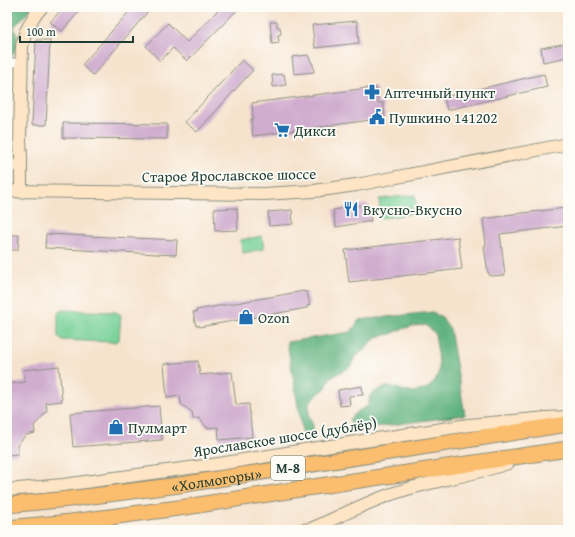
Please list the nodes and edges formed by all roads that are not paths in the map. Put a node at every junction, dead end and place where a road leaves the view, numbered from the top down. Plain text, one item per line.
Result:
1 (42, 7) edge
2 (7, 62) edge
3 (21, 63) junction
4 (568, 144) edge
5 (7, 191) edge
6 (21, 192) junction
7 (568, 417) edge
8 (568, 424) edge
9 (568, 449) edge
10 (536, 454) junction
11 (7, 490) edge
12 (7, 505) edge
13 (7, 528) edge
14 (304, 530) edge

1 - 3 street
2 - 3 street
3 - 6 street
4 - 6 street, Старое Ярославское шоссе
5 - 6 street, Старое Ярославское шоссе
7 - 11 street, Ярославское шоссе (дублёр)
8 - 12 highway, «Холмогоры» / М-8
9 - 10 highway, «Холмогоры» / М-8
10 - 13 highway, «Холмогоры» / М-8
10 - 14 street

